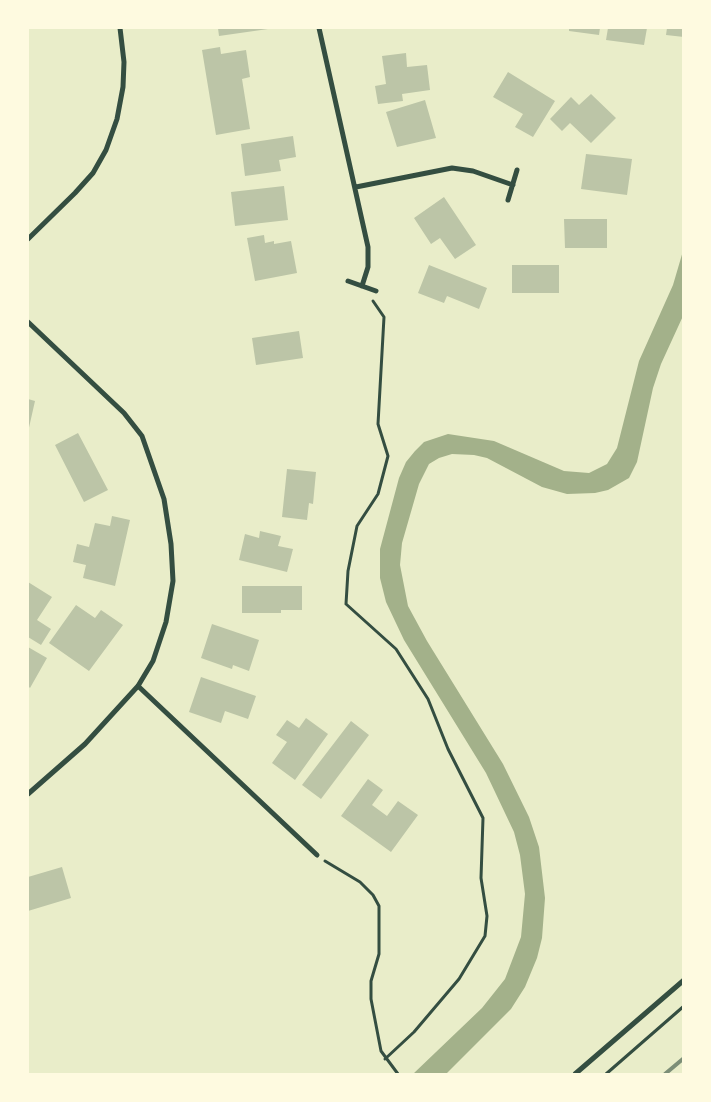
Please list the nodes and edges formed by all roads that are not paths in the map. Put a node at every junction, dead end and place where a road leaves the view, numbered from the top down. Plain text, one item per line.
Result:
1 (120, 28) edge
2 (319, 28) edge
3 (517, 170) dead end
4 (512, 185) junction
5 (356, 187) junction
6 (508, 200) dead end
7 (28, 239) edge
8 (348, 281) dead end
9 (362, 286) junction
10 (376, 291) dead end
11 (28, 322) edge
12 (138, 686) junction
13 (28, 794) edge
14 (317, 855) road end
15 (684, 980) edge
16 (575, 1074) edge

1 - 7 street
2 - 5 street
3 - 4 street
4 - 5 street
4 - 6 street
5 - 9 street
8 - 9 street
9 - 10 street
11 - 12 street
12 - 13 street
12 - 14 street
15 - 16 street

